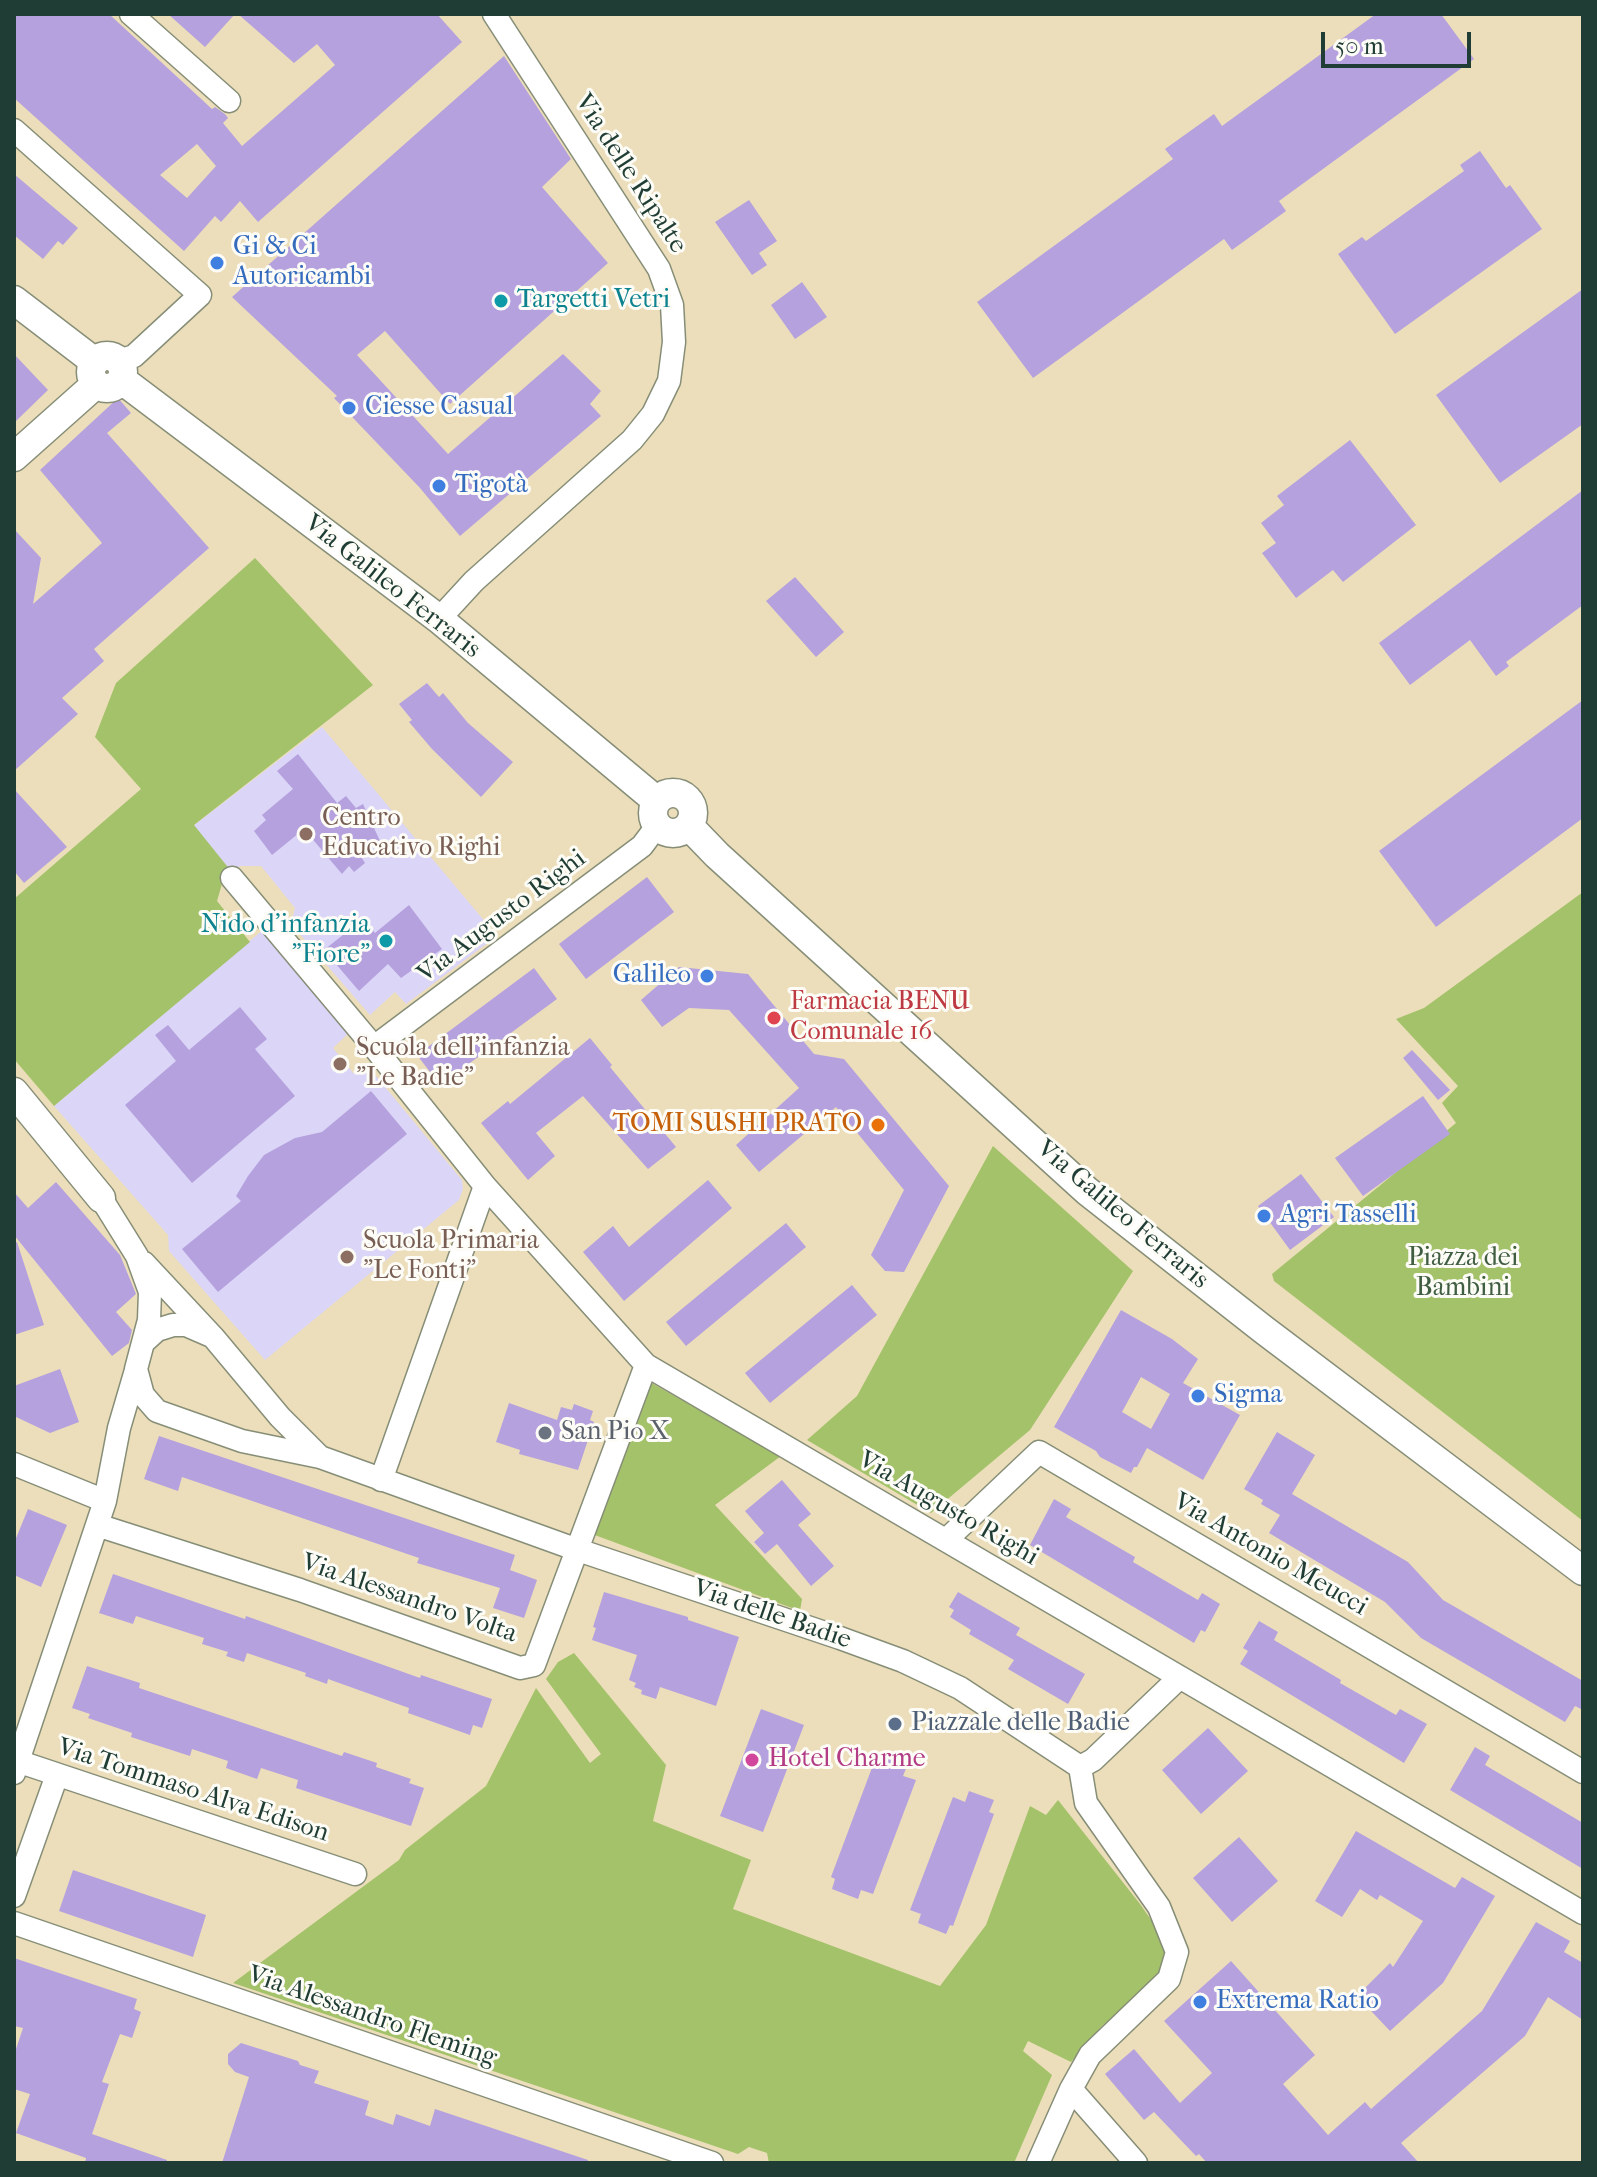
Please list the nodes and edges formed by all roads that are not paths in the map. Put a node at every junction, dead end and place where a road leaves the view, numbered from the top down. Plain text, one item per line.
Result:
1 (131, 14) edge
2 (494, 14) edge
3 (229, 101) dead end
4 (14, 130) edge
5 (14, 300) edge
6 (108, 372) junction
7 (14, 457) edge
8 (439, 619) junction
9 (657, 813) junction
10 (232, 878) dead end
11 (374, 1047) junction
12 (14, 1092) edge
13 (485, 1186) junction
14 (101, 1198) joint
15 (137, 1256) junction
16 (214, 1338) junction
17 (145, 1341) junction
18 (646, 1365) junction
19 (136, 1369) junction
20 (268, 1401) junction
21 (157, 1411) junction
22 (120, 1424) junction
23 (242, 1441) junction
24 (320, 1457) junction
25 (14, 1464) edge
26 (381, 1480) junction
27 (105, 1501) junction
28 (97, 1525) junction
29 (946, 1540) junction
30 (575, 1549) junction
31 (1583, 1571) edge
32 (1179, 1678) junction
33 (15, 1765) edge
34 (1080, 1767) junction
35 (1583, 1772) edge
36 (57, 1775) junction
37 (355, 1874) dead end
38 (14, 1896) edge
39 (1583, 1913) edge
40 (14, 1923) edge
41 (1071, 2089) junction
42 (658, 2154) edge
43 (712, 2163) edge
44 (1038, 2163) edge
45 (1136, 2163) edge

1 - 3 street
2 - 8 street, Via delle Ripalte
4 - 6 street
5 - 6 street, Via Galileo Ferraris
6 - 7 street
6 - 8 street, Via Galileo Ferraris
8 - 9 street, Via Galileo Ferraris
9 - 11 street, Via Augusto Righi
9 - 31 street, Via Galileo Ferraris
10 - 11 street, Via Augusto Righi
11 - 13 street, Via Augusto Righi
12 - 14 street, Via delle Badie
13 - 18 street, Via Augusto Righi
13 - 26 street
14 - 15 street, Via delle Badie
15 - 16 street, Via delle Badie
15 - 17 street, Via delle Badie
16 - 17 street
16 - 20 street, Via delle Badie
17 - 19 street, Via delle Badie
18 - 29 street, Via Augusto Righi
18 - 30 street, Via Alessandro Volta
19 - 21 street
19 - 22 street, Via delle Badie
20 - 23 street
20 - 24 street, Via delle Badie
21 - 22 street
21 - 23 street, Via delle Badie
22 - 27 street, Via delle Badie
23 - 24 street, Via delle Badie
24 - 26 street, Via delle Badie
25 - 27 street
26 - 30 street, Via delle Badie
27 - 28 street, Via delle Badie
28 - 30 street, Via Alessandro Volta
28 - 33 street, Via delle Badie
29 - 32 street, Via Augusto Righi
29 - 35 street, Via Antonio Meucci
30 - 34 street, Via delle Badie
32 - 34 street
32 - 39 street, Via Augusto Righi
33 - 36 street, Via Tommaso Alva Edison
34 - 41 street
36 - 37 street, Via Tommaso Alva Edison
36 - 38 street
40 - 42 street, Via Alessandro Fleming
41 - 44 street
41 - 45 street
42 - 43 street, Via Alessandro Fleming

